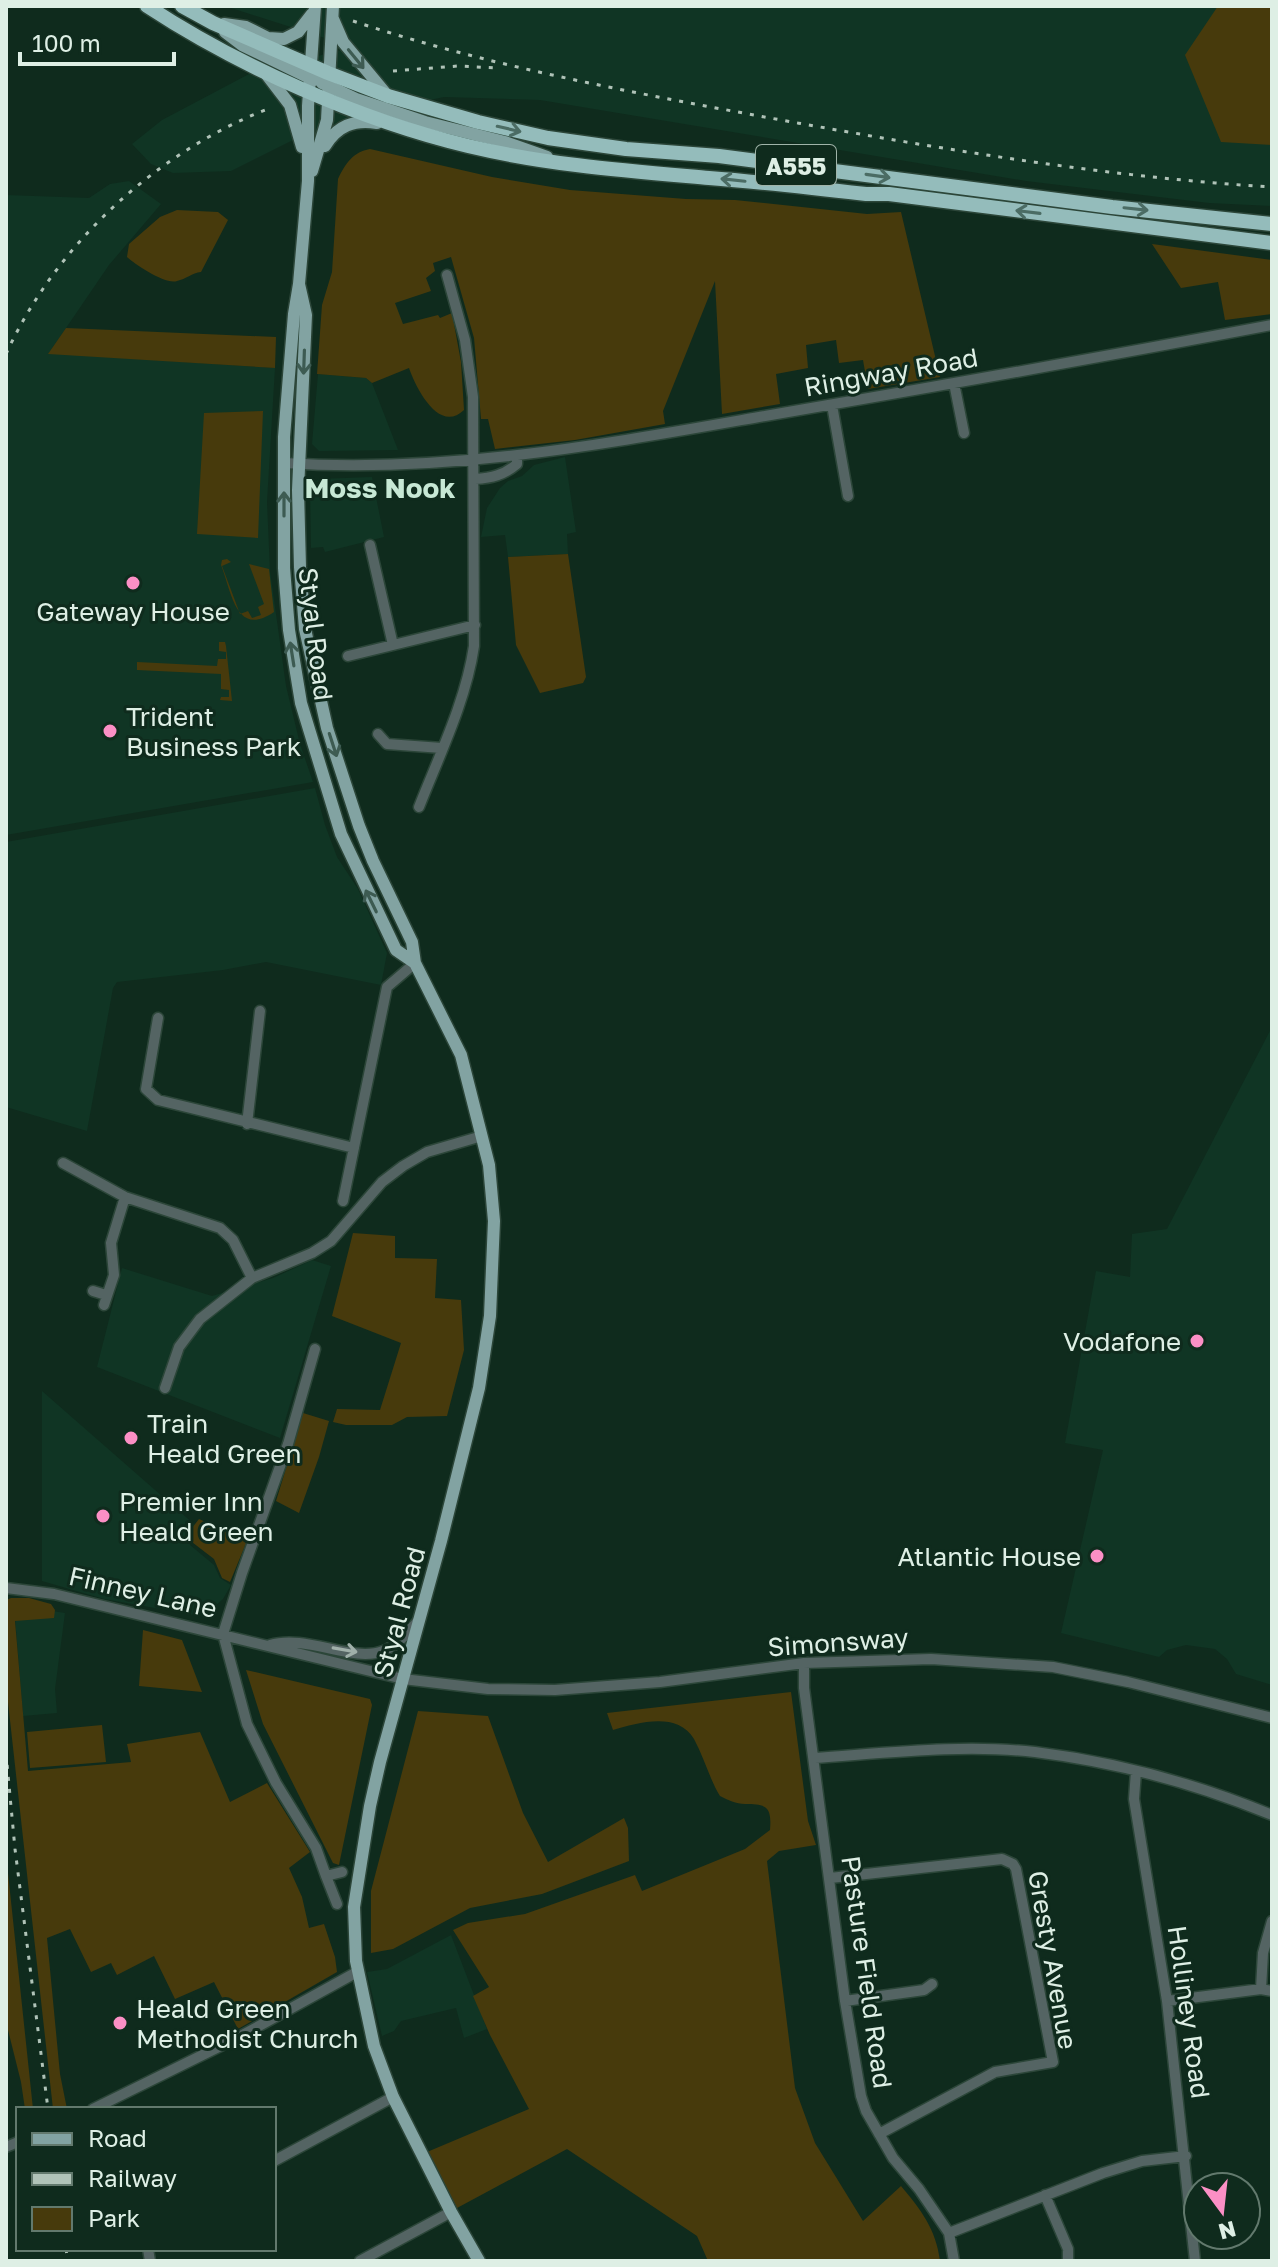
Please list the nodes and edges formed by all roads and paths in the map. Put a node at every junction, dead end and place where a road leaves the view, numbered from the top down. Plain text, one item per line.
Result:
1 (147, 6) edge
2 (182, 6) edge
3 (315, 7) edge
4 (332, 11) edge
5 (213, 23) junction
6 (265, 71) junction
7 (310, 78) junction
8 (329, 86) junction
9 (388, 96) junction
10 (402, 127) junction
11 (562, 162) junction
12 (308, 181) junction
13 (1272, 224) edge
14 (1272, 243) edge
15 (447, 275) dead end
16 (299, 284) junction
17 (1272, 325) edge
18 (954, 383) junction
19 (832, 405) junction
20 (964, 433) dead end
21 (517, 456) junction
22 (475, 461) junction
23 (284, 463) junction
24 (300, 464) junction
25 (475, 479) junction
26 (848, 496) dead end
27 (370, 545) dead end
28 (475, 625) junction
29 (393, 645) junction
30 (348, 656) dead end
31 (378, 734) dead end
32 (442, 748) junction
33 (419, 807) dead end
34 (415, 963) junction
35 (260, 1011) dead end
36 (158, 1018) dead end
37 (247, 1124) junction
38 (482, 1136) junction
39 (354, 1148) junction
40 (63, 1163) dead end
41 (125, 1197) junction
42 (343, 1201) dead end
43 (252, 1278) junction
44 (93, 1291) dead end
45 (315, 1349) dead end
46 (165, 1388) dead end
47 (6, 1588) edge
48 (419, 1620) junction
49 (223, 1634) junction
50 (268, 1645) junction
51 (804, 1663) junction
52 (403, 1679) junction
53 (1272, 1718) edge
54 (815, 1758) junction
55 (1136, 1771) junction
56 (1272, 1815) edge
57 (342, 1872) dead end
58 (326, 1876) junction
59 (830, 1878) junction
60 (337, 1904) dead end
61 (1272, 1921) edge
62 (357, 1972) junction
63 (932, 1984) dead end
64 (1267, 1990) edge
65 (845, 2001) junction
66 (1167, 2001) junction
67 (393, 2097) junction
68 (97, 2107) edge
69 (879, 2134) junction
70 (1186, 2156) junction
71 (276, 2160) edge
72 (1045, 2195) junction
73 (451, 2212) junction
74 (949, 2233) junction
75 (360, 2261) edge
76 (479, 2261) edge
77 (954, 2261) edge
78 (1068, 2261) edge
79 (1195, 2261) edge

1 - 6 highway, A555
2 - 5 highway, A555
3 - 5 main road
3 - 7 main road, Styal Road
4 - 8 main road, Styal Road
4 -> 9 main road
5 - 7 highway, A555
6 - 7 highway, A555
6 - 12 main road, A555
7 - 8 highway, A555
7 - 8 highway, A555
7 - 12 main road, Styal Road
8 - 9 highway, A555
8 - 10 highway, A555
8 - 11 main road, A555
8 - 12 main road, Styal Road
9 -> 13 highway, A555
10 - 11 highway, A555
10 - 12 main road, A555
14 -> 11 highway, A555
12 - 16 main road, Styal Road
15 - 22 street
16 - 23 main road, Styal Road
16 -> 24 main road, Styal Road
17 - 18 street, Ringway Road
18 - 19 street, Ringway Road
18 - 20 street
19 - 21 street, Ringway Road
19 - 26 street
21 - 22 street, Ringway Road
21 - 25 street, Ringway Road
22 - 24 street, Ringway Road
22 - 25 street
23 - 24 street, Ringway Road
34 -> 23 main road, Styal Road
24 -> 34 main road, Styal Road
25 - 28 street
27 - 29 street
28 - 29 street
28 - 32 street
29 - 30 street
31 - 32 street
32 - 33 street
34 - 38 main road, Styal Road
34 - 39 street
35 - 37 street
36 - 37 street
37 - 39 street
38 - 43 street
38 - 48 main road, Styal Road
39 - 42 street
40 - 41 street
41 - 43 street
41 - 44 street
43 - 46 street
45 - 49 street
47 - 49 street, Finney Lane
50 -> 48 street, Finney Lane
48 - 52 main road, Styal Road
49 - 50 street, Finney Lane
49 - 58 street
50 - 52 street, Finney Lane
51 - 52 street, Simonsway
51 - 53 street, Simonsway
51 - 54 street, Pasture Field Road
52 - 62 main road, Styal Road
54 - 55 street
54 - 59 street, Pasture Field Road
55 - 56 street
55 - 66 street, Holliney Road
57 - 58 street
58 - 60 street
59 - 65 street, Pasture Field Road
59 - 69 street, Gresty Avenue
61 - 64 street
62 - 67 main road, Styal Road
62 - 68 street
63 - 65 street
64 - 66 street
65 - 69 street, Pasture Field Road
66 - 70 street, Holliney Road
67 - 71 street
67 - 73 main road, Styal Road
69 - 74 street, Pasture Field Road
70 - 72 street
70 - 79 street, Holliney Road
72 - 74 street
72 - 78 street
73 - 75 street
73 - 76 main road, Styal Road
74 - 77 street, Pasture Field Road

